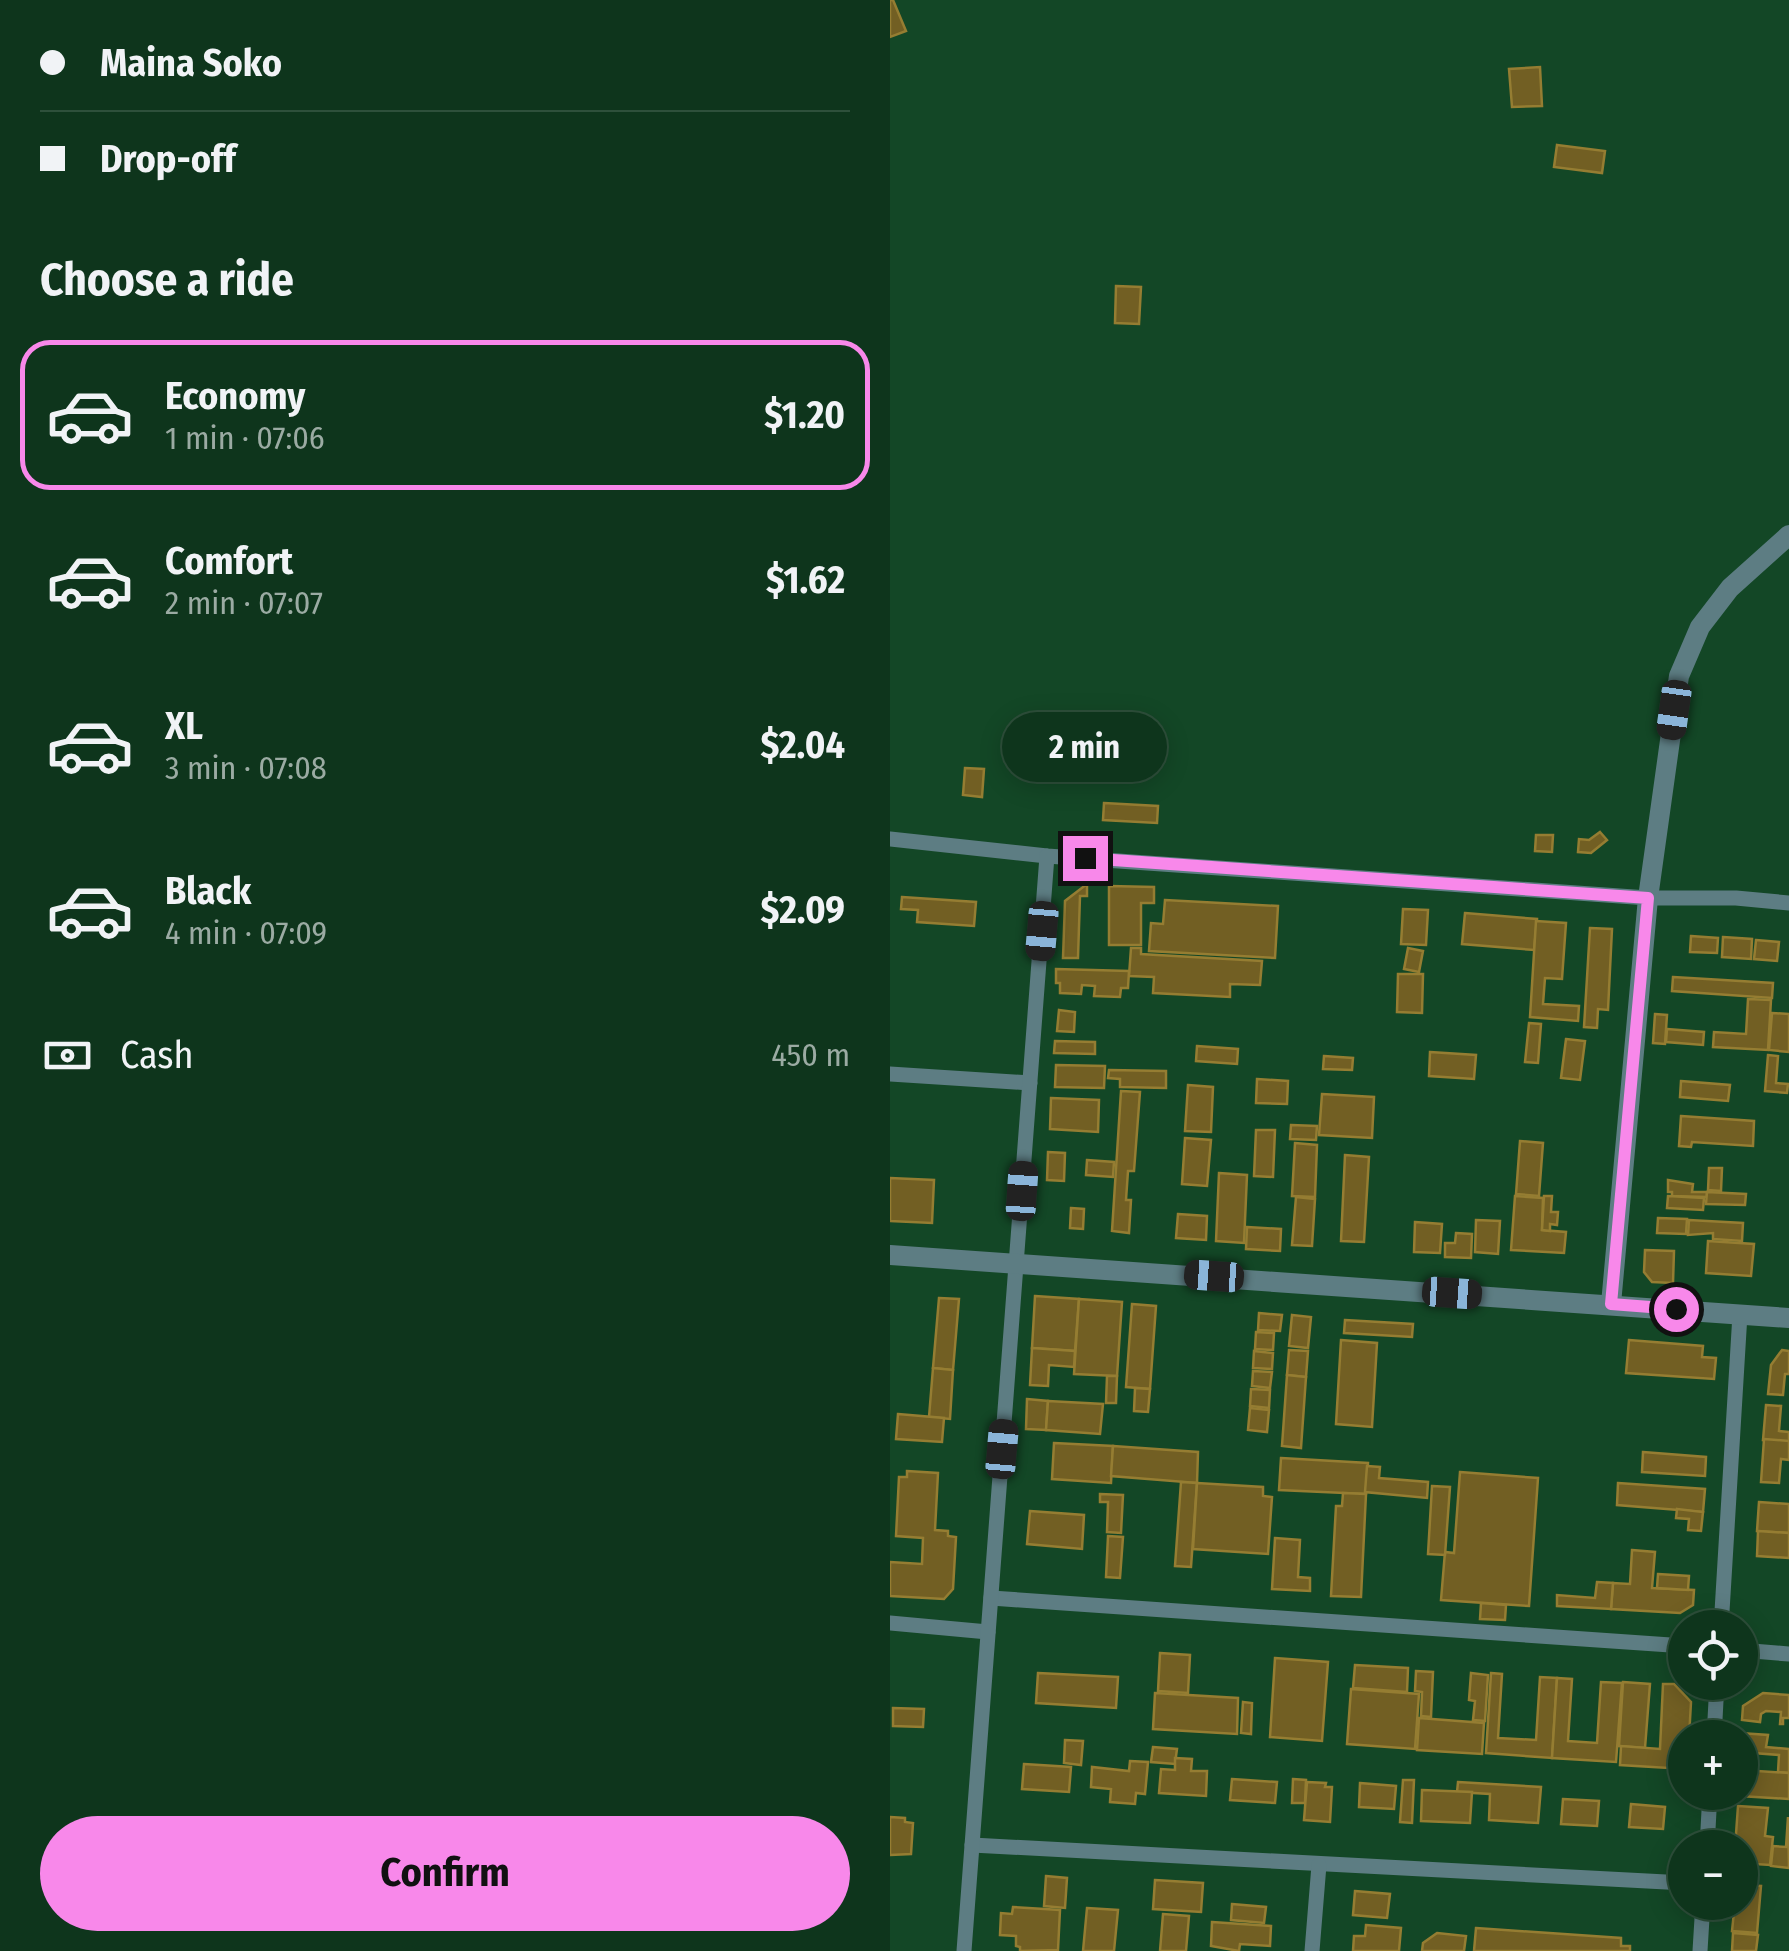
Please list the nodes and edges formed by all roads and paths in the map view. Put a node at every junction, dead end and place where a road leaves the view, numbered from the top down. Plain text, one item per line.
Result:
1 (1789, 535) edge
2 (890, 840) edge
3 (1047, 856) junction
4 (1648, 898) junction
5 (1789, 903) edge
6 (890, 1074) edge
7 (1030, 1083) junction
8 (890, 1255) edge
9 (1016, 1263) junction
10 (1611, 1304) junction
11 (1740, 1314) junction
12 (1789, 1318) edge
13 (991, 1598) junction
14 (1721, 1610) edge
15 (890, 1624) edge
16 (988, 1632) junction
17 (1668, 1645) edge
18 (1758, 1651) edge
19 (1789, 1654) edge
20 (972, 1845) junction
21 (1319, 1864) junction
22 (1668, 1882) edge
23 (1702, 1920) edge
24 (964, 1951) edge
25 (1312, 1951) edge
26 (1700, 1951) edge

1 - 4 street
2 - 3 street
3 - 4 street
3 - 7 street
4 - 5 street
4 - 10 street
6 - 7 street
7 - 9 street
8 - 9 street
9 - 10 street
9 - 13 street
10 - 11 street
11 - 12 street
11 - 14 street
13 - 16 street
13 - 17 street
15 - 16 street
16 - 20 street
18 - 19 street
20 - 21 street
20 - 24 street
21 - 22 street
21 - 25 street
23 - 26 street

